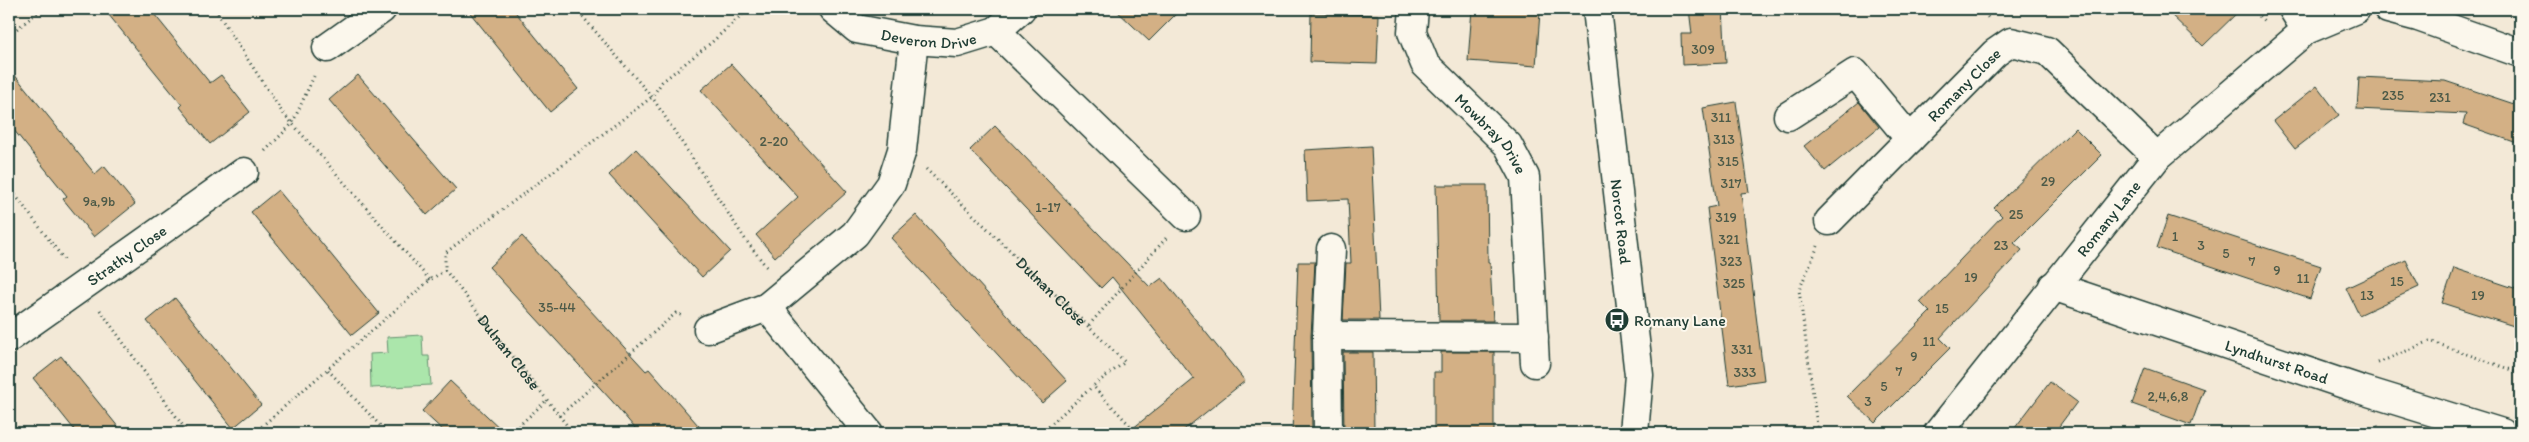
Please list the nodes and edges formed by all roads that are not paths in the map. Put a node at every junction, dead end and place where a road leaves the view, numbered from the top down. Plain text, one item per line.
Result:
1 (382, 9) edge
2 (833, 9) edge
3 (1021, 9) edge
4 (1414, 9) edge
5 (1597, 9) edge
6 (2356, 9) edge
7 (2388, 9) edge
8 (2299, 20) edge
9 (996, 32) junction
10 (914, 40) junction
11 (327, 48) road end
12 (2520, 53) edge
13 (1788, 116) dead end
14 (1910, 139) junction
15 (2157, 157) junction
16 (244, 172) road end
17 (1186, 216) road end
18 (1829, 220) road end
19 (1331, 249) dead end
20 (2053, 286) junction
21 (776, 299) junction
22 (708, 329) road end
23 (1327, 336) junction
24 (9, 338) edge
25 (2456, 426) edge
26 (869, 433) edge
27 (1328, 433) edge
28 (1634, 433) edge
29 (1938, 433) edge
30 (2502, 433) edge

1 - 11 street
2 - 10 street, Deveron Drive
3 - 9 street, Deveron Drive
4 - 23 street, Mowbray Drive
5 - 28 street, Norcot Road
6 - 8 street, Romany Lane
7 - 12 street
8 - 15 street, Romany Lane
9 - 10 street, Deveron Drive
9 - 17 street
10 - 21 street
13 - 14 street
14 - 15 street, Romany Close
14 - 18 street, Romany Close
15 - 20 street, Romany Lane
16 - 24 street, Strathy Close
19 - 23 street
20 - 25 street, Lyndhurst Road
20 - 29 street, Romany Lane
21 - 22 street
21 - 26 street
23 - 27 street
25 - 30 street, Lyndhurst Road

